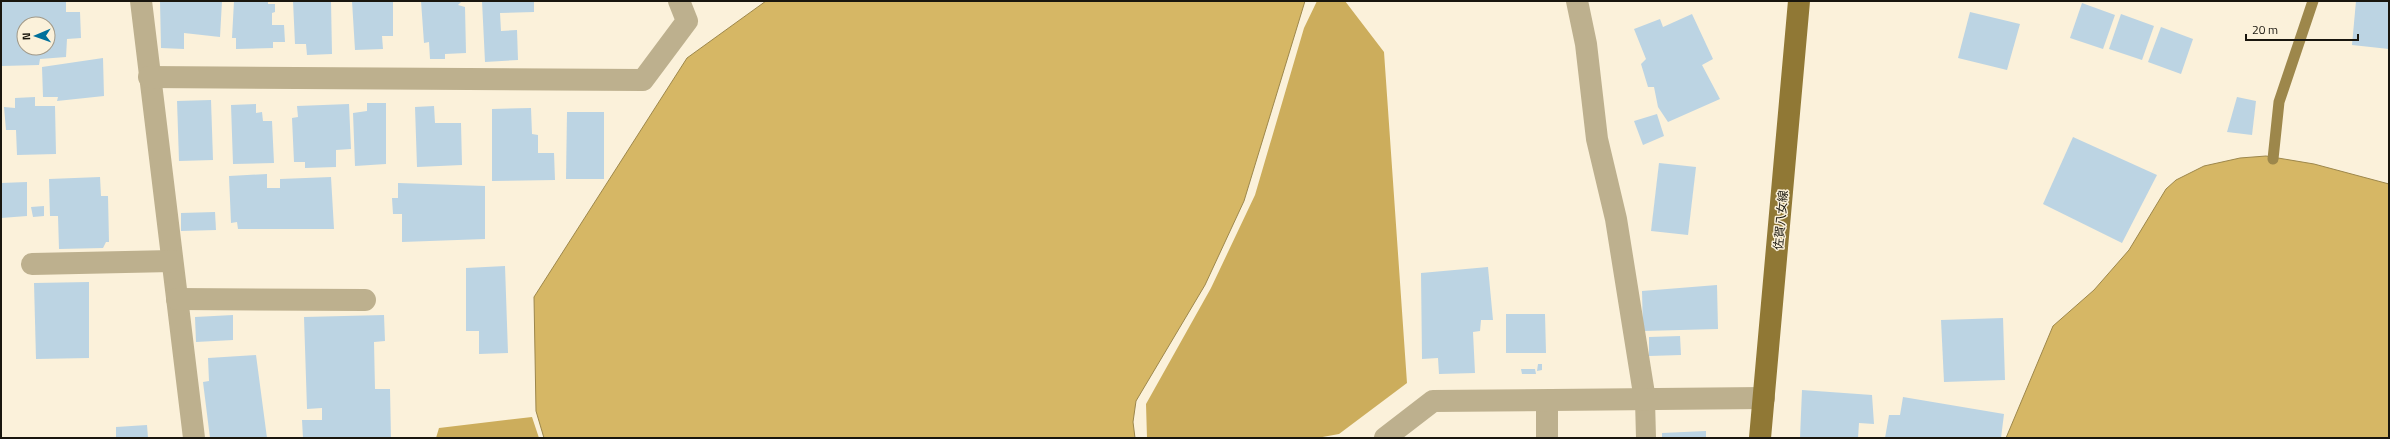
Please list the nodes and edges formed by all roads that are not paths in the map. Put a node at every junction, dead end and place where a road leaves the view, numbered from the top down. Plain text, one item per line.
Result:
1 (141, 1) edge
2 (679, 1) edge
3 (1577, 1) edge
4 (1799, 1) edge
5 (149, 77) junction
6 (172, 261) junction
7 (32, 264) dead end
8 (177, 299) junction
9 (365, 300) dead end
10 (1764, 398) junction
11 (1646, 400) junction
12 (1546, 401) junction
13 (194, 438) edge
14 (1386, 438) edge
15 (1547, 438) edge
16 (1646, 438) edge
17 (1760, 438) edge

1 - 5 street
2 - 5 street
3 - 11 street
4 - 10 main road, 佐賀八女線
5 - 6 street
6 - 7 street
6 - 8 street
8 - 9 street
8 - 13 street
10 - 11 street
10 - 17 main road, 佐賀八女線
11 - 12 street
11 - 16 lane
12 - 14 street
12 - 15 street

